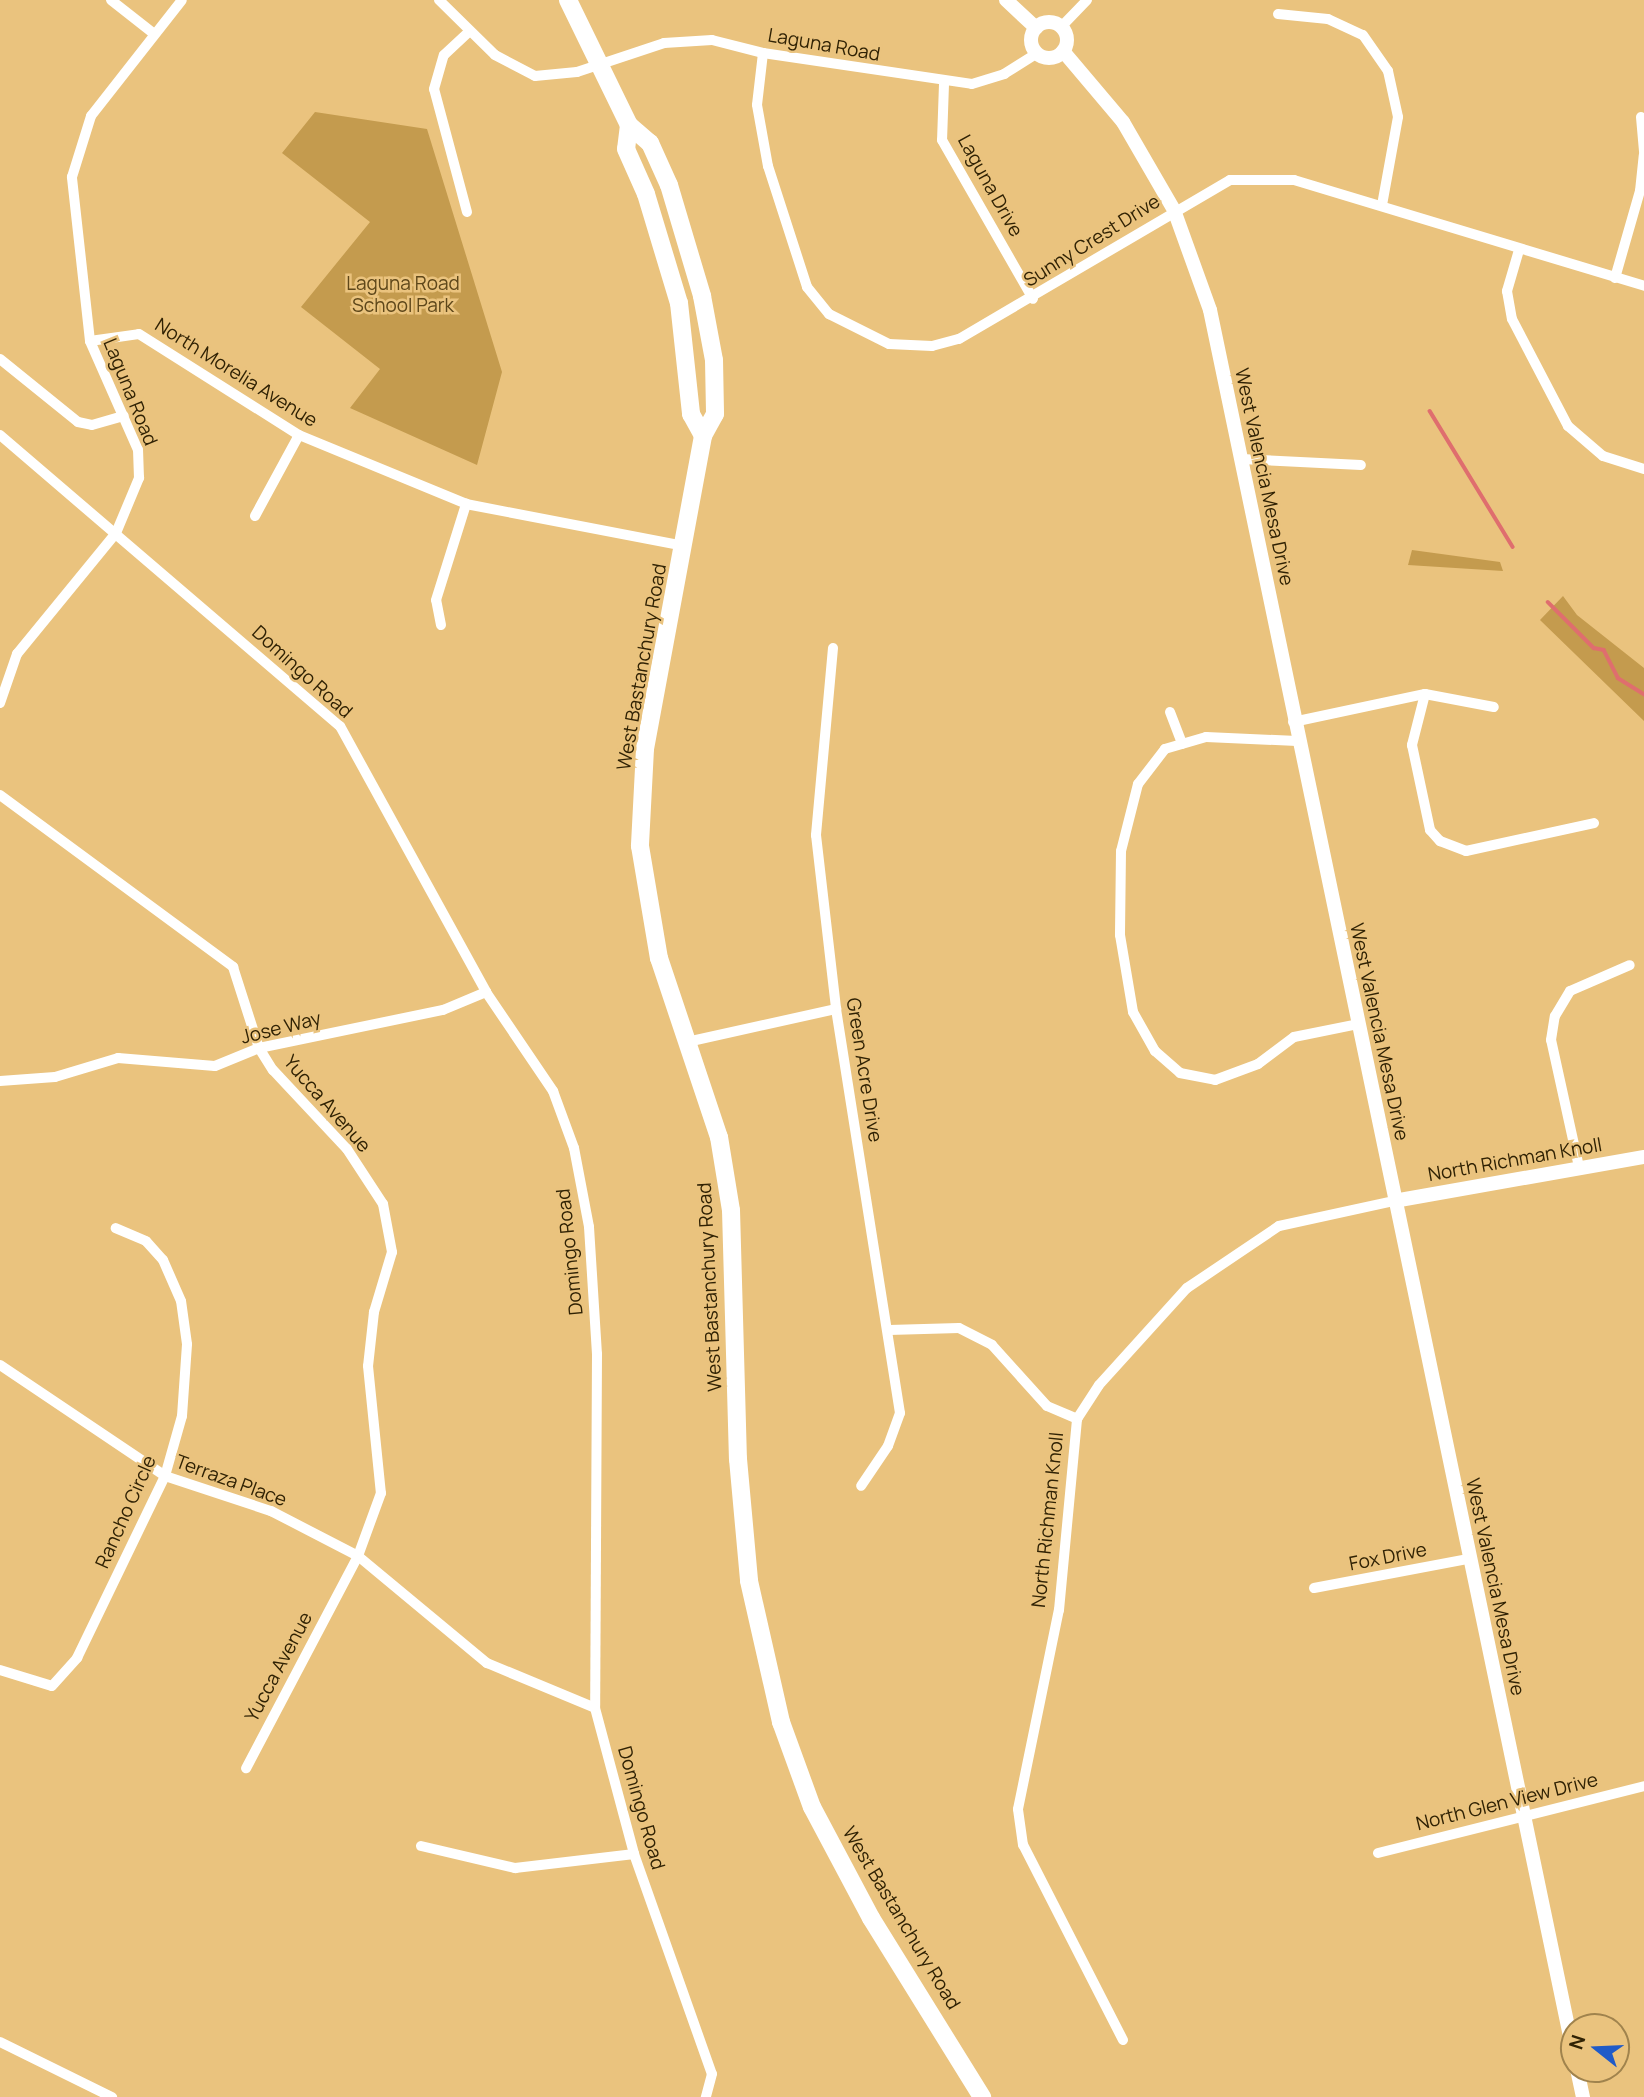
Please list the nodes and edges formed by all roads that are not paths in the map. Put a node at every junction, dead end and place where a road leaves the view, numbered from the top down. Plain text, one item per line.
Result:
1 (111, 0) edge
2 (183, 0) edge
3 (439, 0) edge
4 (568, 0) edge
5 (1006, 0) edge
6 (1087, 0) edge
7 (1278, 14) dead end
8 (1062, 26) junction
9 (1036, 28) junction
10 (470, 32) junction
11 (153, 33) junction
12 (1063, 51) junction
13 (763, 53) junction
14 (1037, 53) junction
15 (601, 66) junction
16 (944, 83) junction
17 (1641, 117) dead end
18 (629, 125) junction
19 (1644, 154) edge
20 (1381, 205) junction
21 (1174, 210) junction
22 (467, 212) dead end
23 (1519, 250) junction
24 (1615, 278) junction
25 (1644, 286) edge
26 (1033, 299) junction
27 (90, 341) junction
28 (0, 359) edge
29 (124, 416) junction
30 (0, 435) edge
31 (299, 435) junction
32 (702, 436) junction
33 (1241, 459) junction
34 (1361, 465) dead end
35 (1644, 469) edge
36 (466, 503) junction
37 (256, 516) dead end
38 (116, 533) junction
39 (685, 546) junction
40 (441, 625) dead end
41 (833, 648) dead end
42 (1425, 694) junction
43 (0, 703) edge
44 (1494, 707) dead end
45 (1170, 712) dead end
46 (1293, 722) junction
47 (1297, 741) junction
48 (1182, 744) junction
49 (0, 795) edge
50 (1594, 823) dead end
51 (1630, 965) dead end
52 (486, 992) junction
53 (836, 1009) junction
54 (1358, 1024) junction
55 (687, 1042) junction
56 (259, 1048) junction
57 (0, 1081) edge
58 (1644, 1157) edge
59 (1579, 1167) junction
60 (1394, 1201) junction
61 (116, 1228) dead end
62 (889, 1330) junction
63 (0, 1365) edge
64 (1077, 1419) junction
65 (165, 1476) junction
66 (861, 1486) dead end
67 (358, 1556) junction
68 (1468, 1559) junction
69 (1314, 1588) dead end
70 (0, 1670) edge
71 (595, 1708) junction
72 (246, 1768) dead end
73 (1644, 1786) edge
74 (1524, 1813) junction
75 (421, 1846) dead end
76 (1378, 1853) dead end
77 (634, 1854) junction
78 (1565, 2013) edge
79 (1123, 2040) dead end
80 (0, 2042) edge
81 (112, 2097) edge
82 (706, 2097) edge
83 (982, 2097) edge

1 - 11 street
2 - 11 street, Laguna Road
3 - 10 street, Laguna Road
4 - 15 main road, West Bastanchury Road
5 - 9 street
6 - 8 street
7 - 20 street
8 - 9 street
8 - 12 street
9 - 14 street
10 - 15 street, Laguna Road
10 - 22 street
11 - 27 street, Laguna Road
12 - 14 street
12 - 21 street, West Valencia Mesa Drive
13 - 15 street, Laguna Road
13 - 16 street, Laguna Road
13 - 26 street, Sunny Crest Drive
14 - 16 street, Laguna Road
15 - 18 main road, West Bastanchury Road
16 - 26 street, Laguna Drive
17 - 19 street
18 - 32 main road, West Bastanchury Road
18 - 32 main road, West Bastanchury Road
19 - 24 street
20 - 21 street, Sunny Crest Drive
20 - 23 street, Sunny Crest Drive
21 - 26 street, Sunny Crest Drive
21 - 33 street, West Valencia Mesa Drive
23 - 24 street, Sunny Crest Drive
23 - 35 street
24 - 25 street, Sunny Crest Drive
27 - 29 street, Laguna Road
27 - 31 street, North Morelia Avenue
28 - 29 street
29 - 38 street, Laguna Road
30 - 38 street, Domingo Road
31 - 36 street, North Morelia Avenue
31 - 37 street
32 - 39 main road, West Bastanchury Road
33 - 34 street
33 - 46 street, West Valencia Mesa Drive
36 - 39 street, North Morelia Avenue
36 - 40 street
38 - 43 street, Laguna Road
38 - 52 street, Domingo Road
39 - 55 main road, West Bastanchury Road
41 - 53 street, Green Acre Drive
42 - 44 street
42 - 46 street
42 - 50 street
45 - 48 street
46 - 47 street, West Valencia Mesa Drive
47 - 48 street
47 - 54 street, West Valencia Mesa Drive
48 - 54 street
49 - 56 street, Yucca Avenue
51 - 59 street
52 - 56 street, Jose Way
52 - 71 street, Domingo Road
53 - 55 street
53 - 62 street, Green Acre Drive
54 - 60 street, West Valencia Mesa Drive
55 - 83 main road, West Bastanchury Road
56 - 57 street, Jose Way
56 - 67 street, Yucca Avenue
58 - 59 street, North Richman Knoll
59 - 60 street, North Richman Knoll
60 - 64 street, North Richman Knoll
60 - 68 street, West Valencia Mesa Drive
61 - 65 street, Rancho Circle
62 - 64 street
62 - 66 street, Green Acre Drive
63 - 65 street, Terraza Place
64 - 79 street, North Richman Knoll
65 - 67 street, Terraza Place
65 - 70 street, Rancho Circle
67 - 71 street, Terraza Place
67 - 72 street, Yucca Avenue
68 - 69 street, Fox Drive
68 - 74 street, West Valencia Mesa Drive
71 - 77 street, Domingo Road
73 - 74 street, North Glen View Drive
74 - 76 street, North Glen View Drive
74 - 78 street, West Valencia Mesa Drive
75 - 77 street
77 - 82 street, Domingo Road
80 - 81 street

